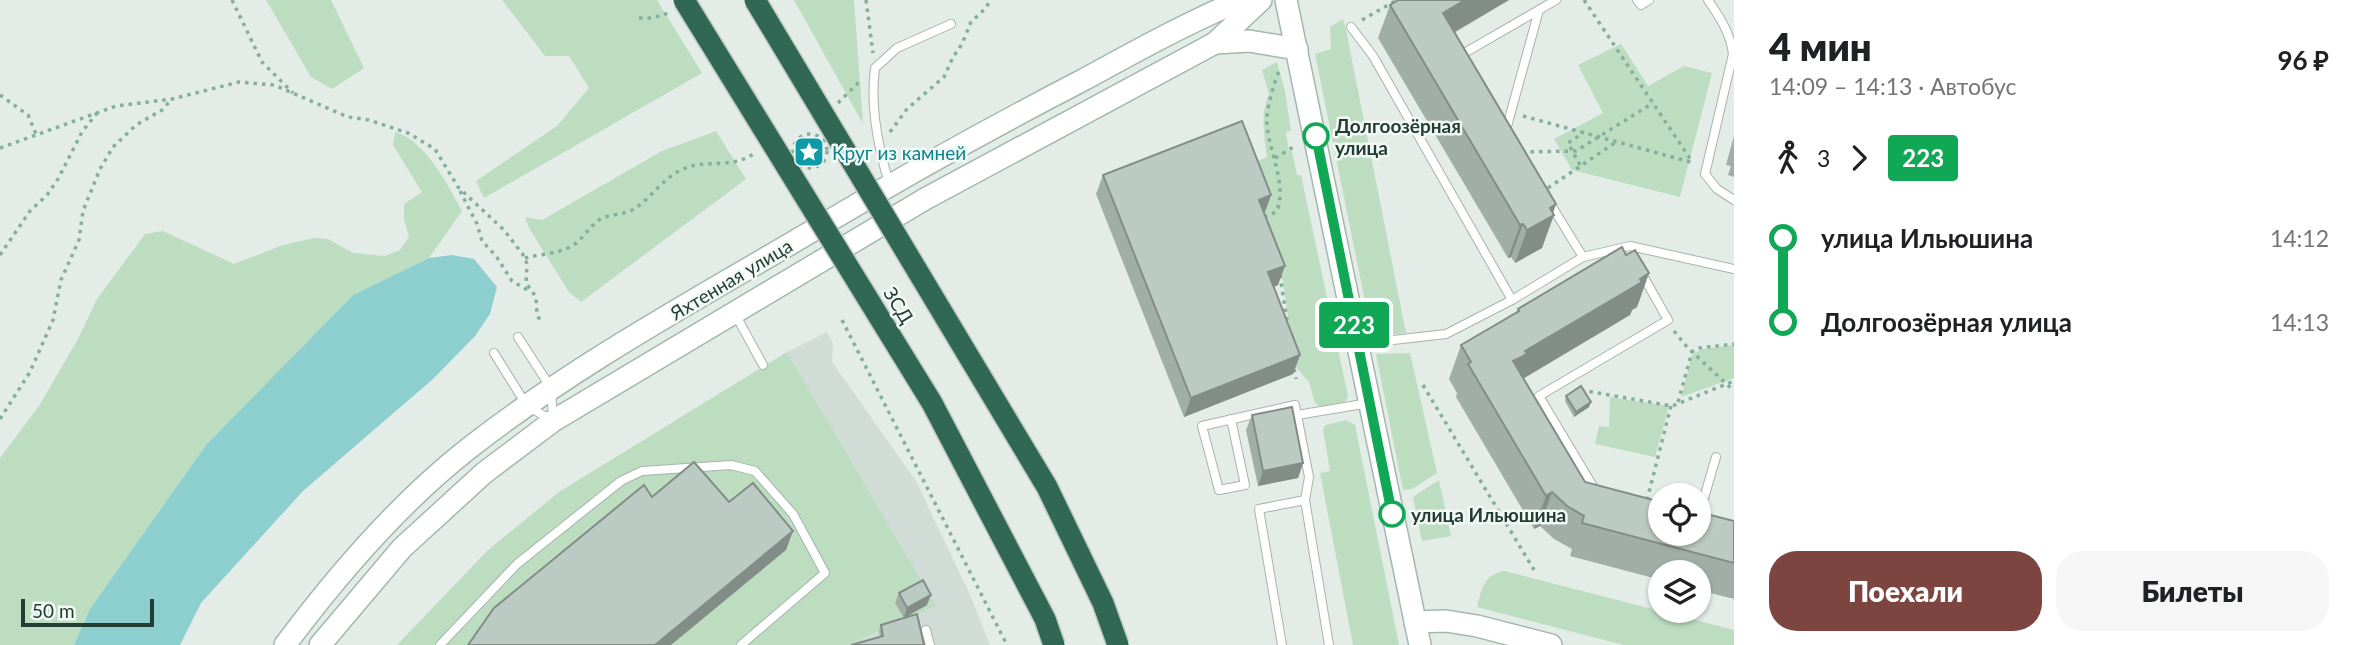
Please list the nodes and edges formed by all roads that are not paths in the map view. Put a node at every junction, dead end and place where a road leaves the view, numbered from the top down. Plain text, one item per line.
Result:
1 (684, 0) edge
2 (755, 0) edge
3 (1241, 0) edge
4 (1261, 0) edge
5 (1286, 0) edge
6 (1556, 0) edge
7 (1637, 0) edge
8 (1649, 0) edge
9 (1709, 0) edge
10 (1539, 10) junction
11 (951, 24) dead end
12 (1352, 27) road end
13 (1215, 43) junction
14 (1297, 49) junction
15 (1468, 65) edge
16 (1500, 119) edge
17 (1506, 130) junction
18 (1520, 152) edge
19 (890, 185) junction
20 (1543, 191) edge
21 (1734, 200) edge
22 (1630, 246) junction
23 (1583, 257) junction
24 (1633, 258) edge
25 (1639, 268) edge
26 (1734, 269) edge
27 (1512, 300) junction
28 (734, 312) junction
29 (517, 337) dead end
30 (1358, 344) junction
31 (495, 353) dead end
32 (763, 365) dead end
33 (551, 388) junction
34 (1369, 403) junction
35 (527, 406) junction
36 (1297, 415) junction
37 (1231, 419) junction
38 (553, 421) junction
39 (1716, 457) dead end
40 (1709, 483) edge
41 (1610, 497) edge
42 (1306, 500) junction
43 (1415, 622) junction
44 (926, 629) dead end
45 (285, 645) edge
46 (320, 645) edge
47 (440, 645) edge
48 (741, 645) edge
49 (930, 645) edge
50 (1054, 645) edge
51 (1118, 645) edge
52 (1282, 645) edge
53 (1329, 645) edge
54 (1420, 645) edge
55 (1551, 645) edge

1 - 50 highway, ЗСД, bridge
2 - 51 highway, ЗСД, bridge
3 - 19 main road, Яхтенная улица
4 - 13 main road, Яхтенная улица
5 - 14 main road
6 - 10 lane
7 - 8 lane
9 - 21 lane
10 - 15 lane
10 - 17 lane
11 - 19 lane
12 - 27 lane
13 - 14 main road
13 - 28 main road, Яхтенная улица
14 - 30 main road
16 - 17 lane
17 - 18 lane
19 - 33 main road, Яхтенная улица
20 - 23 lane
22 - 23 lane
22 - 24 lane
22 - 26 lane
23 - 27 lane
25 - 41 lane
27 - 30 lane
28 - 32 lane
28 - 38 main road, Яхтенная улица
29 - 33 lane
30 - 34 main road
31 - 35 lane
33 - 35 main road, Яхтенная улица
33 - 38 lane
34 - 36 lane
34 - 43 main road
35 - 38 lane
35 - 45 main road, Яхтенная улица
36 - 37 lane
36 - 42 lane
37 - 37 lane
38 - 46 main road, Яхтенная улица
39 - 40 lane
42 - 52 lane
42 - 53 lane
43 - 54 main road
43 - 55 main road
44 - 49 lane
47 - 48 lane

